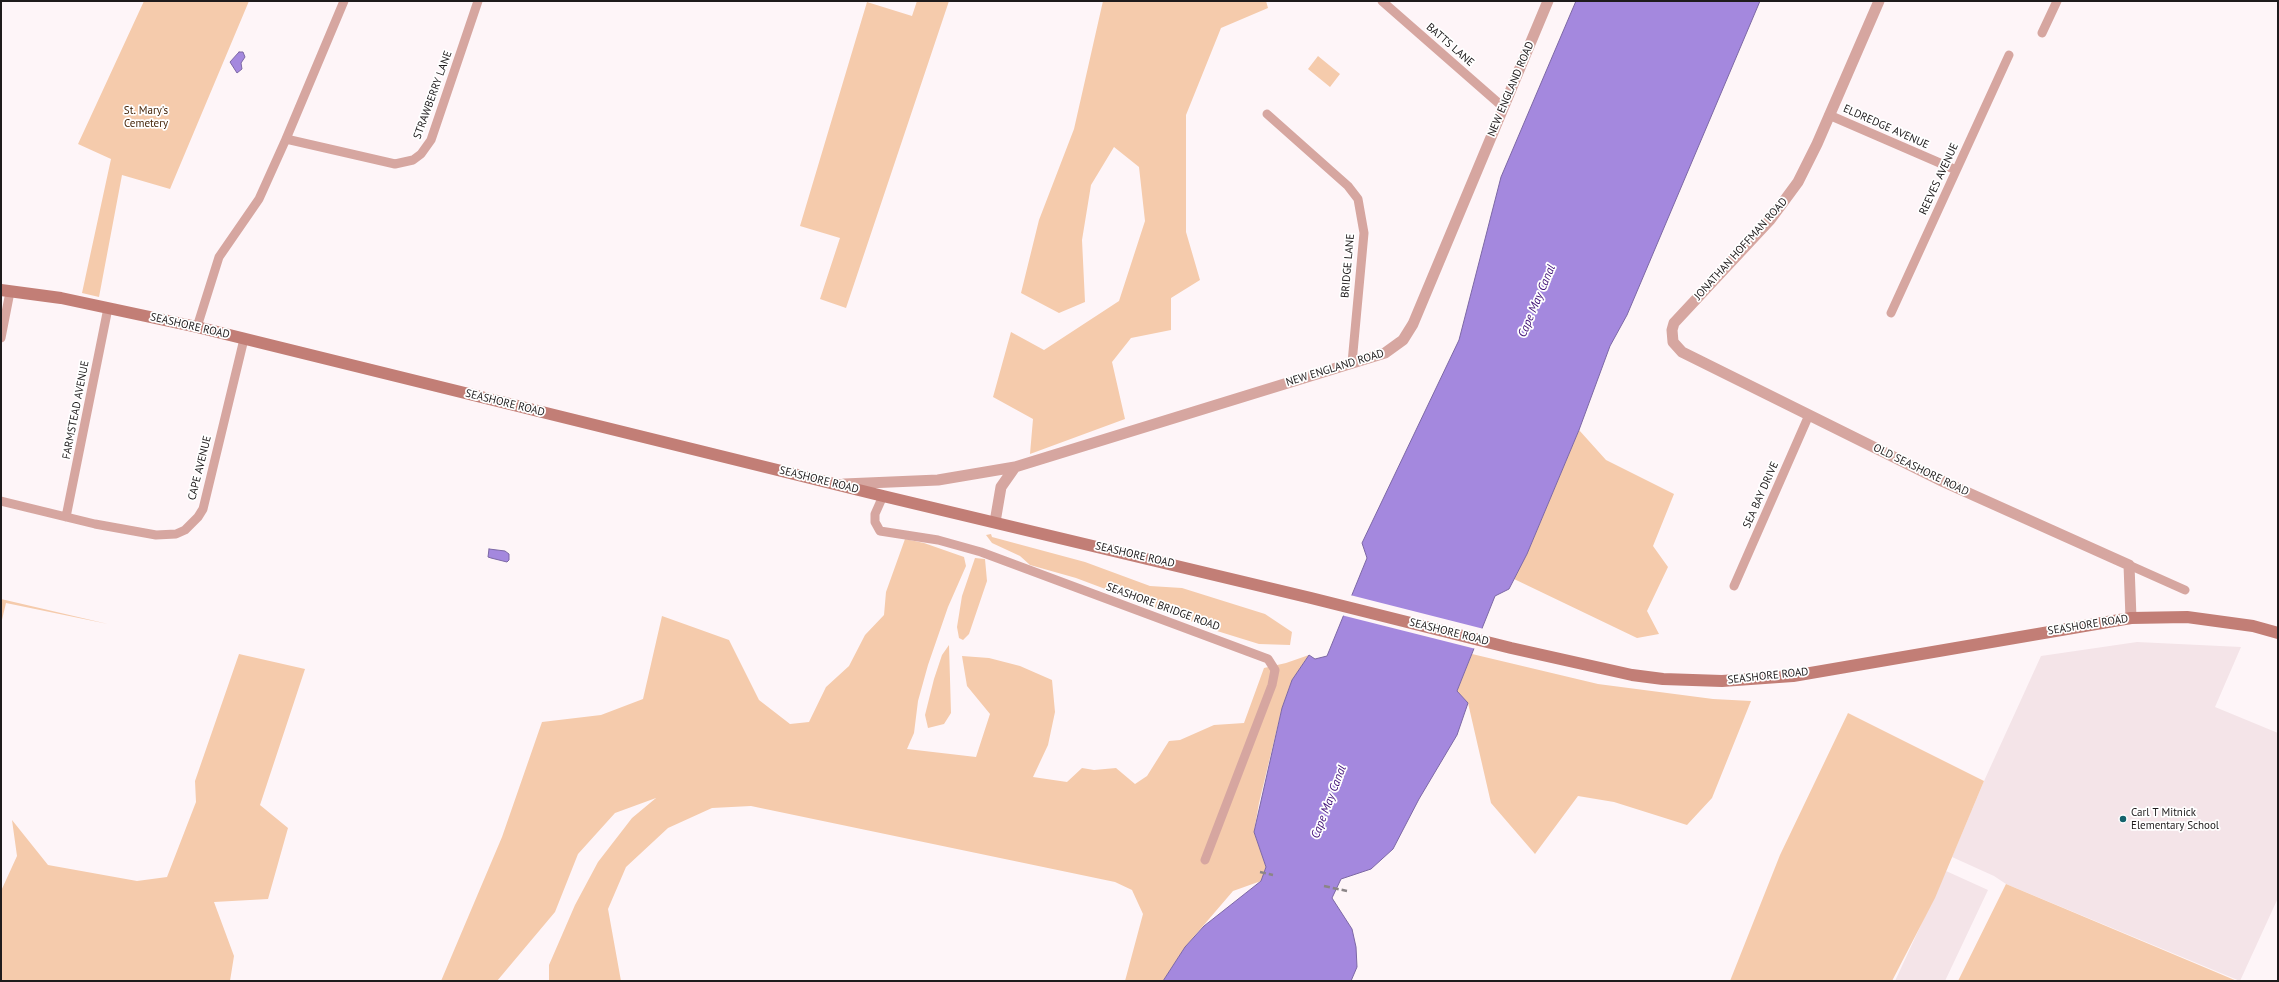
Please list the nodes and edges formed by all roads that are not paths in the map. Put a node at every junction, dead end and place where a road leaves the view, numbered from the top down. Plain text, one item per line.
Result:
1 (344, 1) edge
2 (478, 1) edge
3 (1382, 1) edge
4 (1548, 1) edge
5 (1879, 1) edge
6 (2057, 1) edge
7 (2042, 33) dead end
8 (2009, 55) dead end
9 (1503, 107) junction
10 (1267, 114) dead end
11 (1829, 115) junction
12 (286, 139) junction
13 (1956, 170) junction
14 (6, 291) edge
15 (108, 308) junction
16 (1891, 313) dead end
17 (197, 327) junction
18 (1, 338) edge
19 (244, 339) junction
20 (1673, 342) joint
21 (1352, 363) junction
22 (1809, 415) junction
23 (1014, 467) junction
24 (839, 484) junction
25 (883, 496) junction
26 (1, 501) edge
27 (66, 517) junction
28 (995, 522) junction
29 (2128, 565) junction
30 (1734, 586) dead end
31 (2186, 590) dead end
32 (2131, 618) junction
33 (2278, 633) edge
34 (1205, 860) dead end

1 - 12 street
2 - 12 street, STRAWBERRY LANE
3 - 9 street, BATTS LANE
4 - 9 street, NEW ENGLAND ROAD
5 - 11 street, JONATHAN HOFFMAN ROAD
6 - 7 street
8 - 13 street, REEVES AVENUE
9 - 21 street, NEW ENGLAND ROAD
10 - 21 street, BRIDGE LANE
11 - 13 street, ELDREDGE AVENUE
11 - 20 street, JONATHAN HOFFMAN ROAD
12 - 17 street
13 - 16 street, REEVES AVENUE
14 - 15 main road, SEASHORE ROAD
14 - 18 street
15 - 17 main road, SEASHORE ROAD
15 - 27 street, FARMSTEAD AVENUE
17 - 19 main road, SEASHORE ROAD
19 - 24 main road, SEASHORE ROAD
19 - 27 street, CAPE AVENUE
20 - 22 street, OLD SEASHORE ROAD
21 - 23 street, NEW ENGLAND ROAD
22 - 29 street, OLD SEASHORE ROAD
22 - 30 street, SEA BAY DRIVE
23 - 24 street, NEW ENGLAND ROAD
23 - 28 street
24 - 25 main road, SEASHORE ROAD
25 - 28 main road, SEASHORE ROAD
25 - 34 street, SEASHORE BRIDGE ROAD
26 - 27 street, CAPE AVENUE
28 - 32 main road, SEASHORE ROAD
29 - 31 street
29 - 32 street
32 - 33 main road, SEASHORE ROAD

